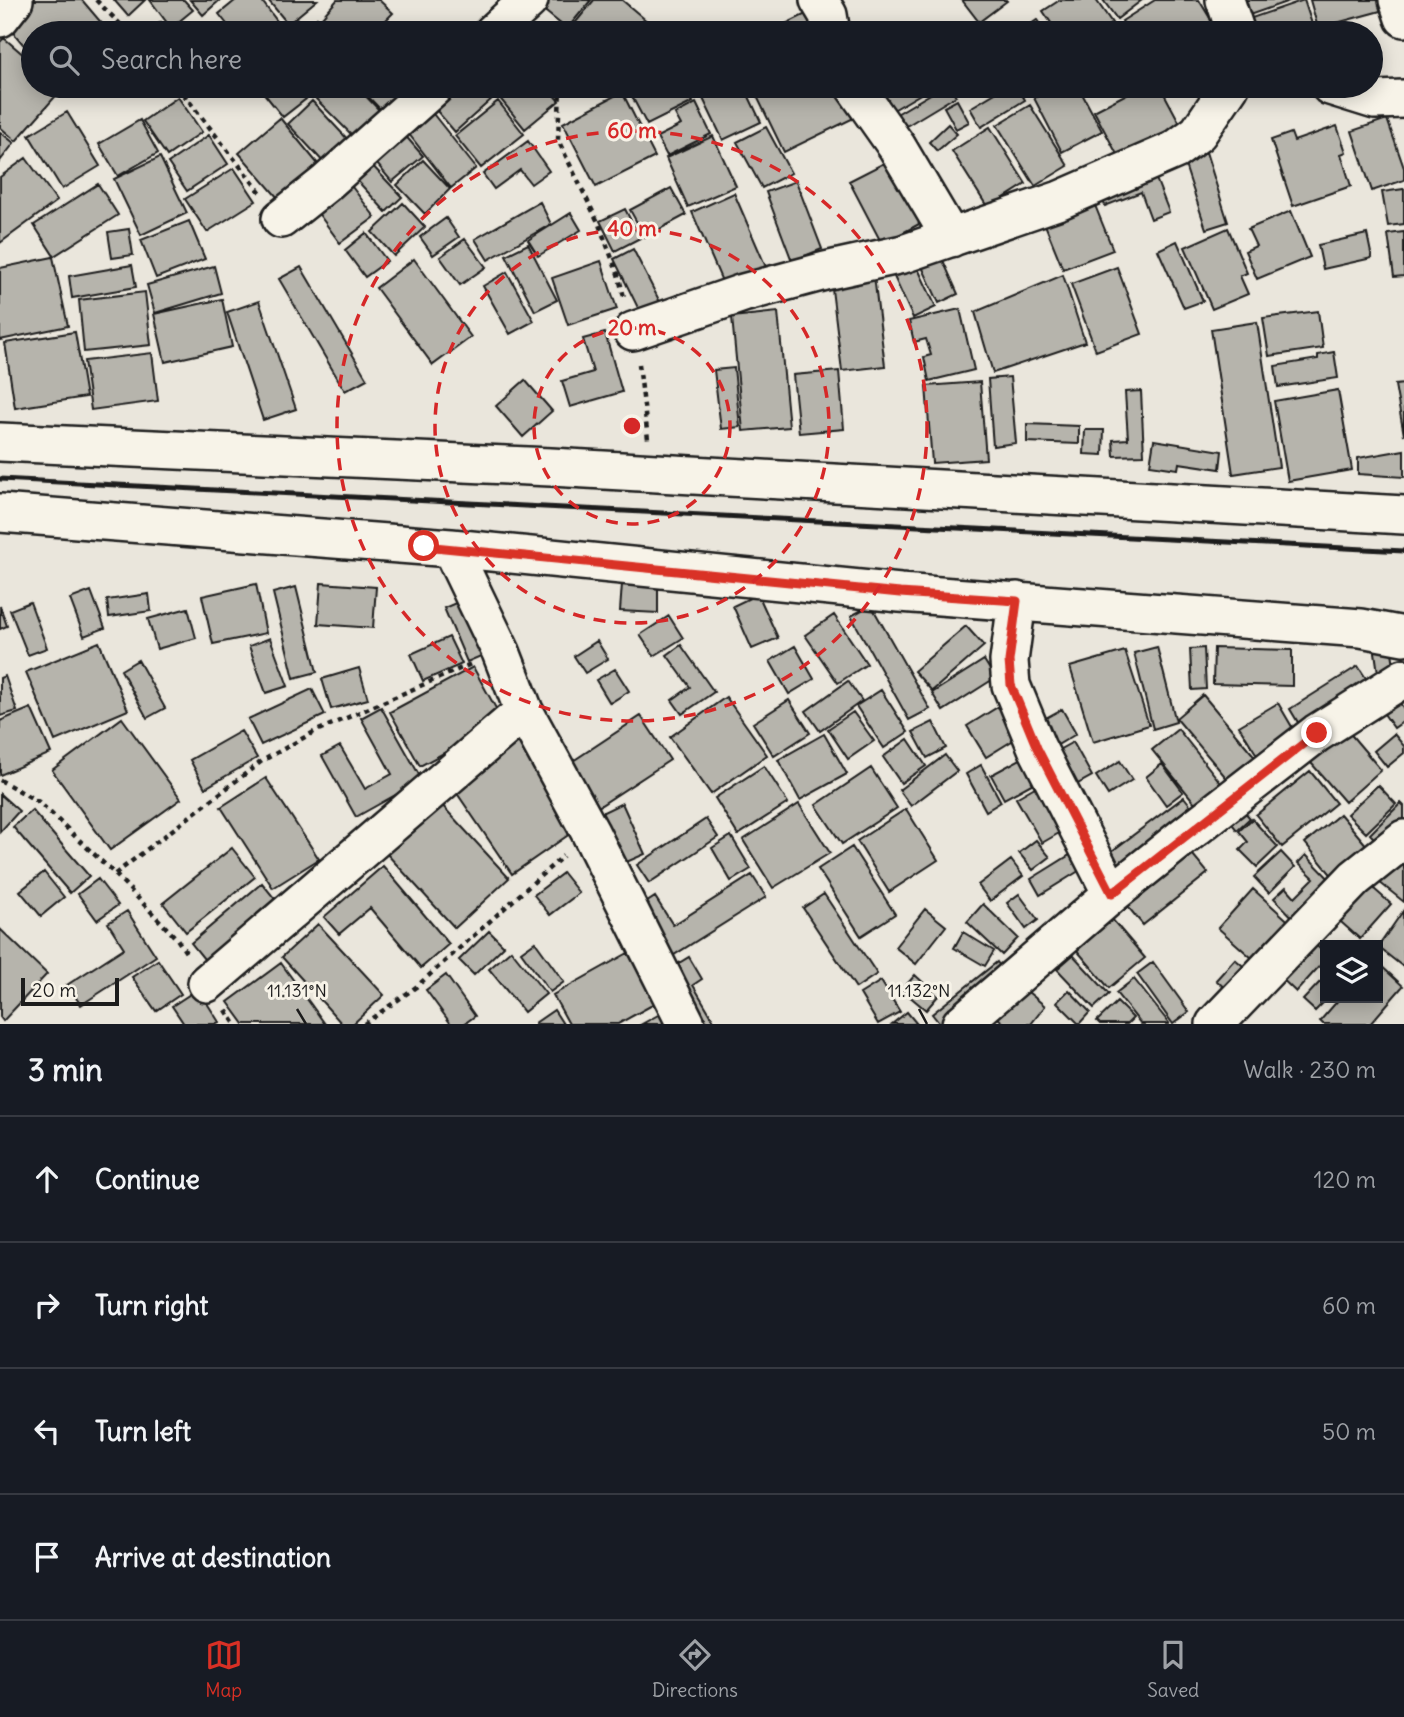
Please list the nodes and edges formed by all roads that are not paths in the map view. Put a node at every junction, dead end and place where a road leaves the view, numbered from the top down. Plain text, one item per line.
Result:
1 (14, 0) edge
2 (528, 0) edge
3 (819, 0) edge
4 (1225, 0) edge
5 (1398, 0) edge
6 (0, 18) edge
7 (1404, 18) edge
8 (506, 21) edge
9 (829, 21) edge
10 (1232, 21) edge
11 (422, 98) edge
12 (862, 98) edge
13 (1222, 98) edge
14 (1368, 98) edge
15 (1404, 99) edge
16 (281, 219) road end
17 (951, 238) junction
18 (633, 331) road end
19 (0, 442) edge
20 (0, 513) edge
21 (1404, 515) edge
22 (450, 548) junction
23 (1017, 601) junction
24 (1404, 636) edge
25 (1404, 678) edge
26 (524, 711) junction
27 (1404, 839) edge
28 (1112, 894) junction
29 (207, 983) road end
30 (685, 1024) edge
31 (961, 1024) edge
32 (1215, 1024) edge

1 - 6 street
2 - 8 street
3 - 9 street
4 - 10 street
5 - 7 street
11 - 16 street
12 - 17 street
13 - 17 street
14 - 15 street
17 - 18 street
19 - 21 street
20 - 22 street
22 - 23 street
22 - 26 street
23 - 24 street
23 - 28 street
25 - 28 street
26 - 29 street
26 - 30 street
27 - 32 street
28 - 31 street

